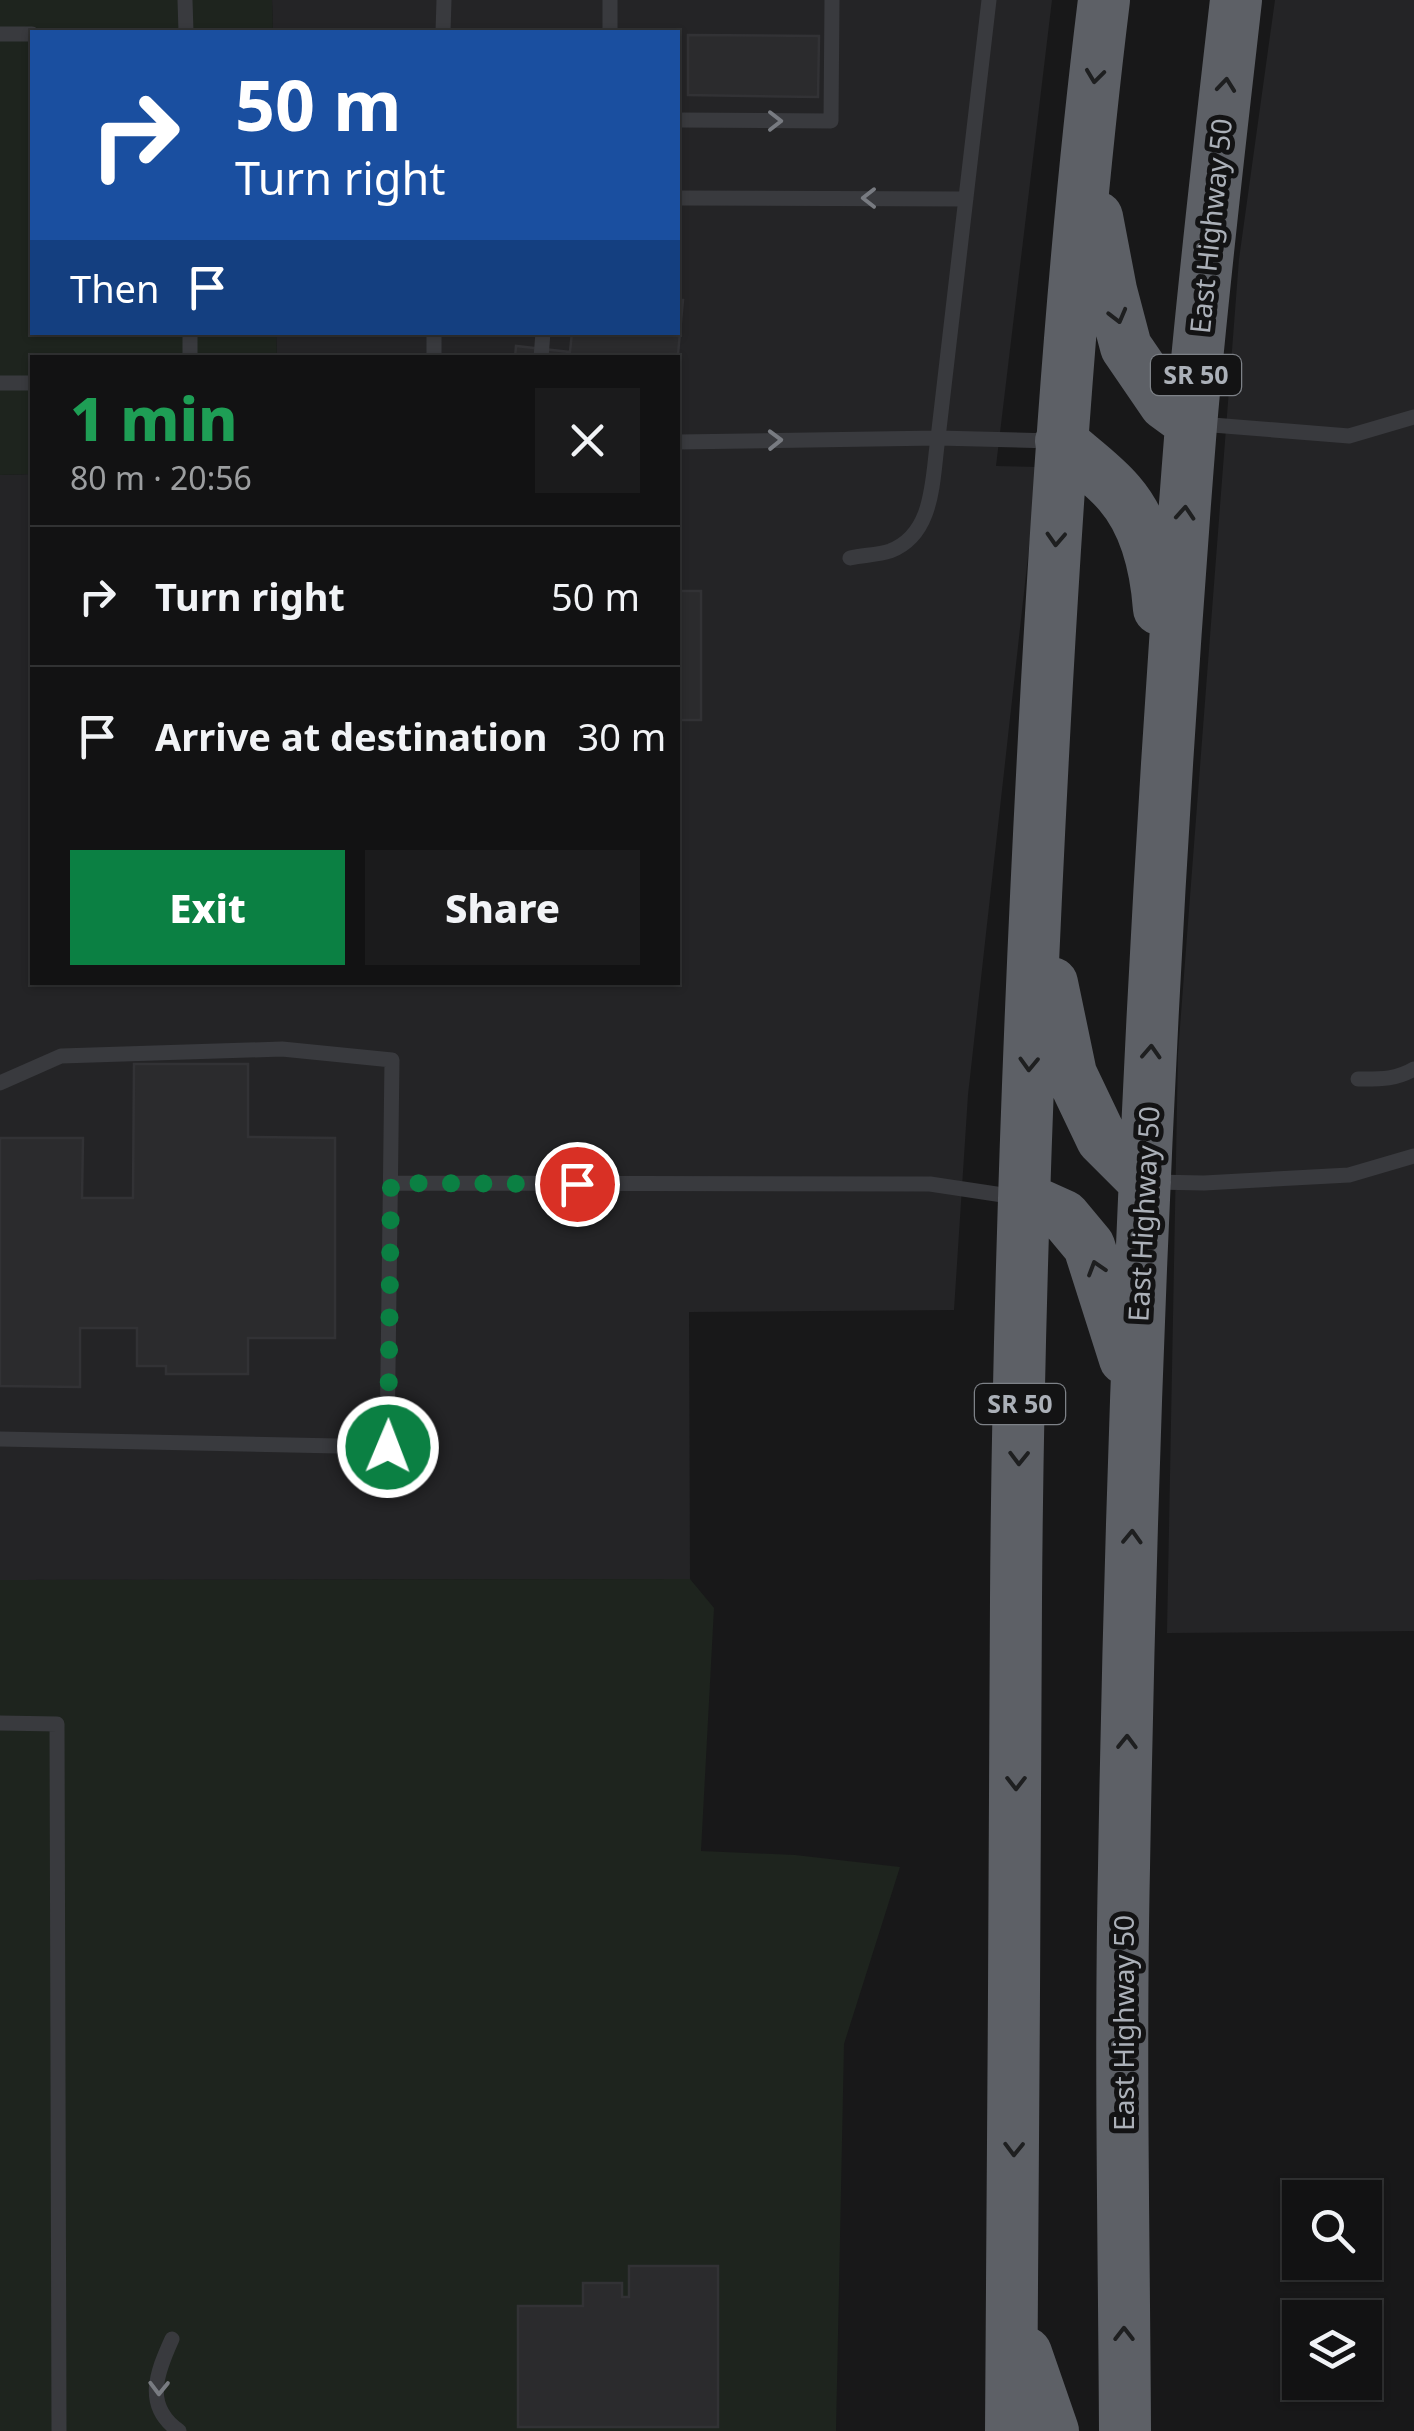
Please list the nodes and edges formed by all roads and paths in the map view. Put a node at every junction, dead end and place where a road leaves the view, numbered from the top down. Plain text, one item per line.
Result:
1 (185, 0) edge
2 (444, 0) edge
3 (610, 0) edge
4 (832, 0) edge
5 (989, 0) edge
6 (1104, 0) edge
7 (1236, 0) edge
8 (186, 30) edge
9 (443, 30) edge
10 (610, 30) edge
11 (0, 34) edge
12 (30, 34) edge
13 (680, 120) edge
14 (1085, 152) junction
15 (680, 198) edge
16 (966, 199) junction
17 (0, 383) edge
18 (30, 384) edge
19 (1414, 417) edge
20 (1192, 423) junction
21 (938, 438) junction
22 (1061, 441) junction
23 (680, 442) edge
24 (850, 558) dead end
25 (1168, 750) junction
26 (1036, 903) junction
27 (1414, 1070) edge
28 (1358, 1079) dead end
29 (0, 1083) edge
30 (1414, 1156) edge
31 (1145, 1182) junction
32 (391, 1183) junction
33 (1024, 1198) junction
34 (1136, 1394) junction
35 (0, 1440) edge
36 (0, 1724) edge
37 (1013, 2308) junction
38 (172, 2339) dead end
39 (59, 2431) edge
40 (179, 2431) edge
41 (1012, 2431) edge
42 (1053, 2431) edge
43 (1124, 2431) edge

1 - 8 lane
2 - 9 lane
3 - 10 lane
13 -> 4 lane
5 - 16 lane
6 -> 14 highway, SR 50
20 -> 7 highway, East Highway 50 / SR 50
11 - 12 lane
14 -> 20 highway
14 - 22 highway, SR 50
16 -> 15 lane
16 - 21 lane
17 - 18 lane
19 - 20 lane
25 -> 20 highway, East Highway 50 / SR 50
21 - 22 lane
23 -> 21 lane
21 - 24 lane
22 - 25 highway
22 -> 26 highway, SR 50
31 -> 25 highway, East Highway 50 / SR 50
26 - 31 highway
26 -> 33 highway, SR 50
27 - 28 lane
29 - 32 lane
30 - 31 lane
31 - 34 highway, East Highway 50 / SR 50
32 - 33 lane
32 - 35 lane
34 -> 33 highway
33 -> 37 highway, SR 50
43 -> 34 highway, East Highway 50 / SR 50
36 - 39 lane
37 - 41 highway, SR 50
37 - 42 highway
38 -> 40 lane

